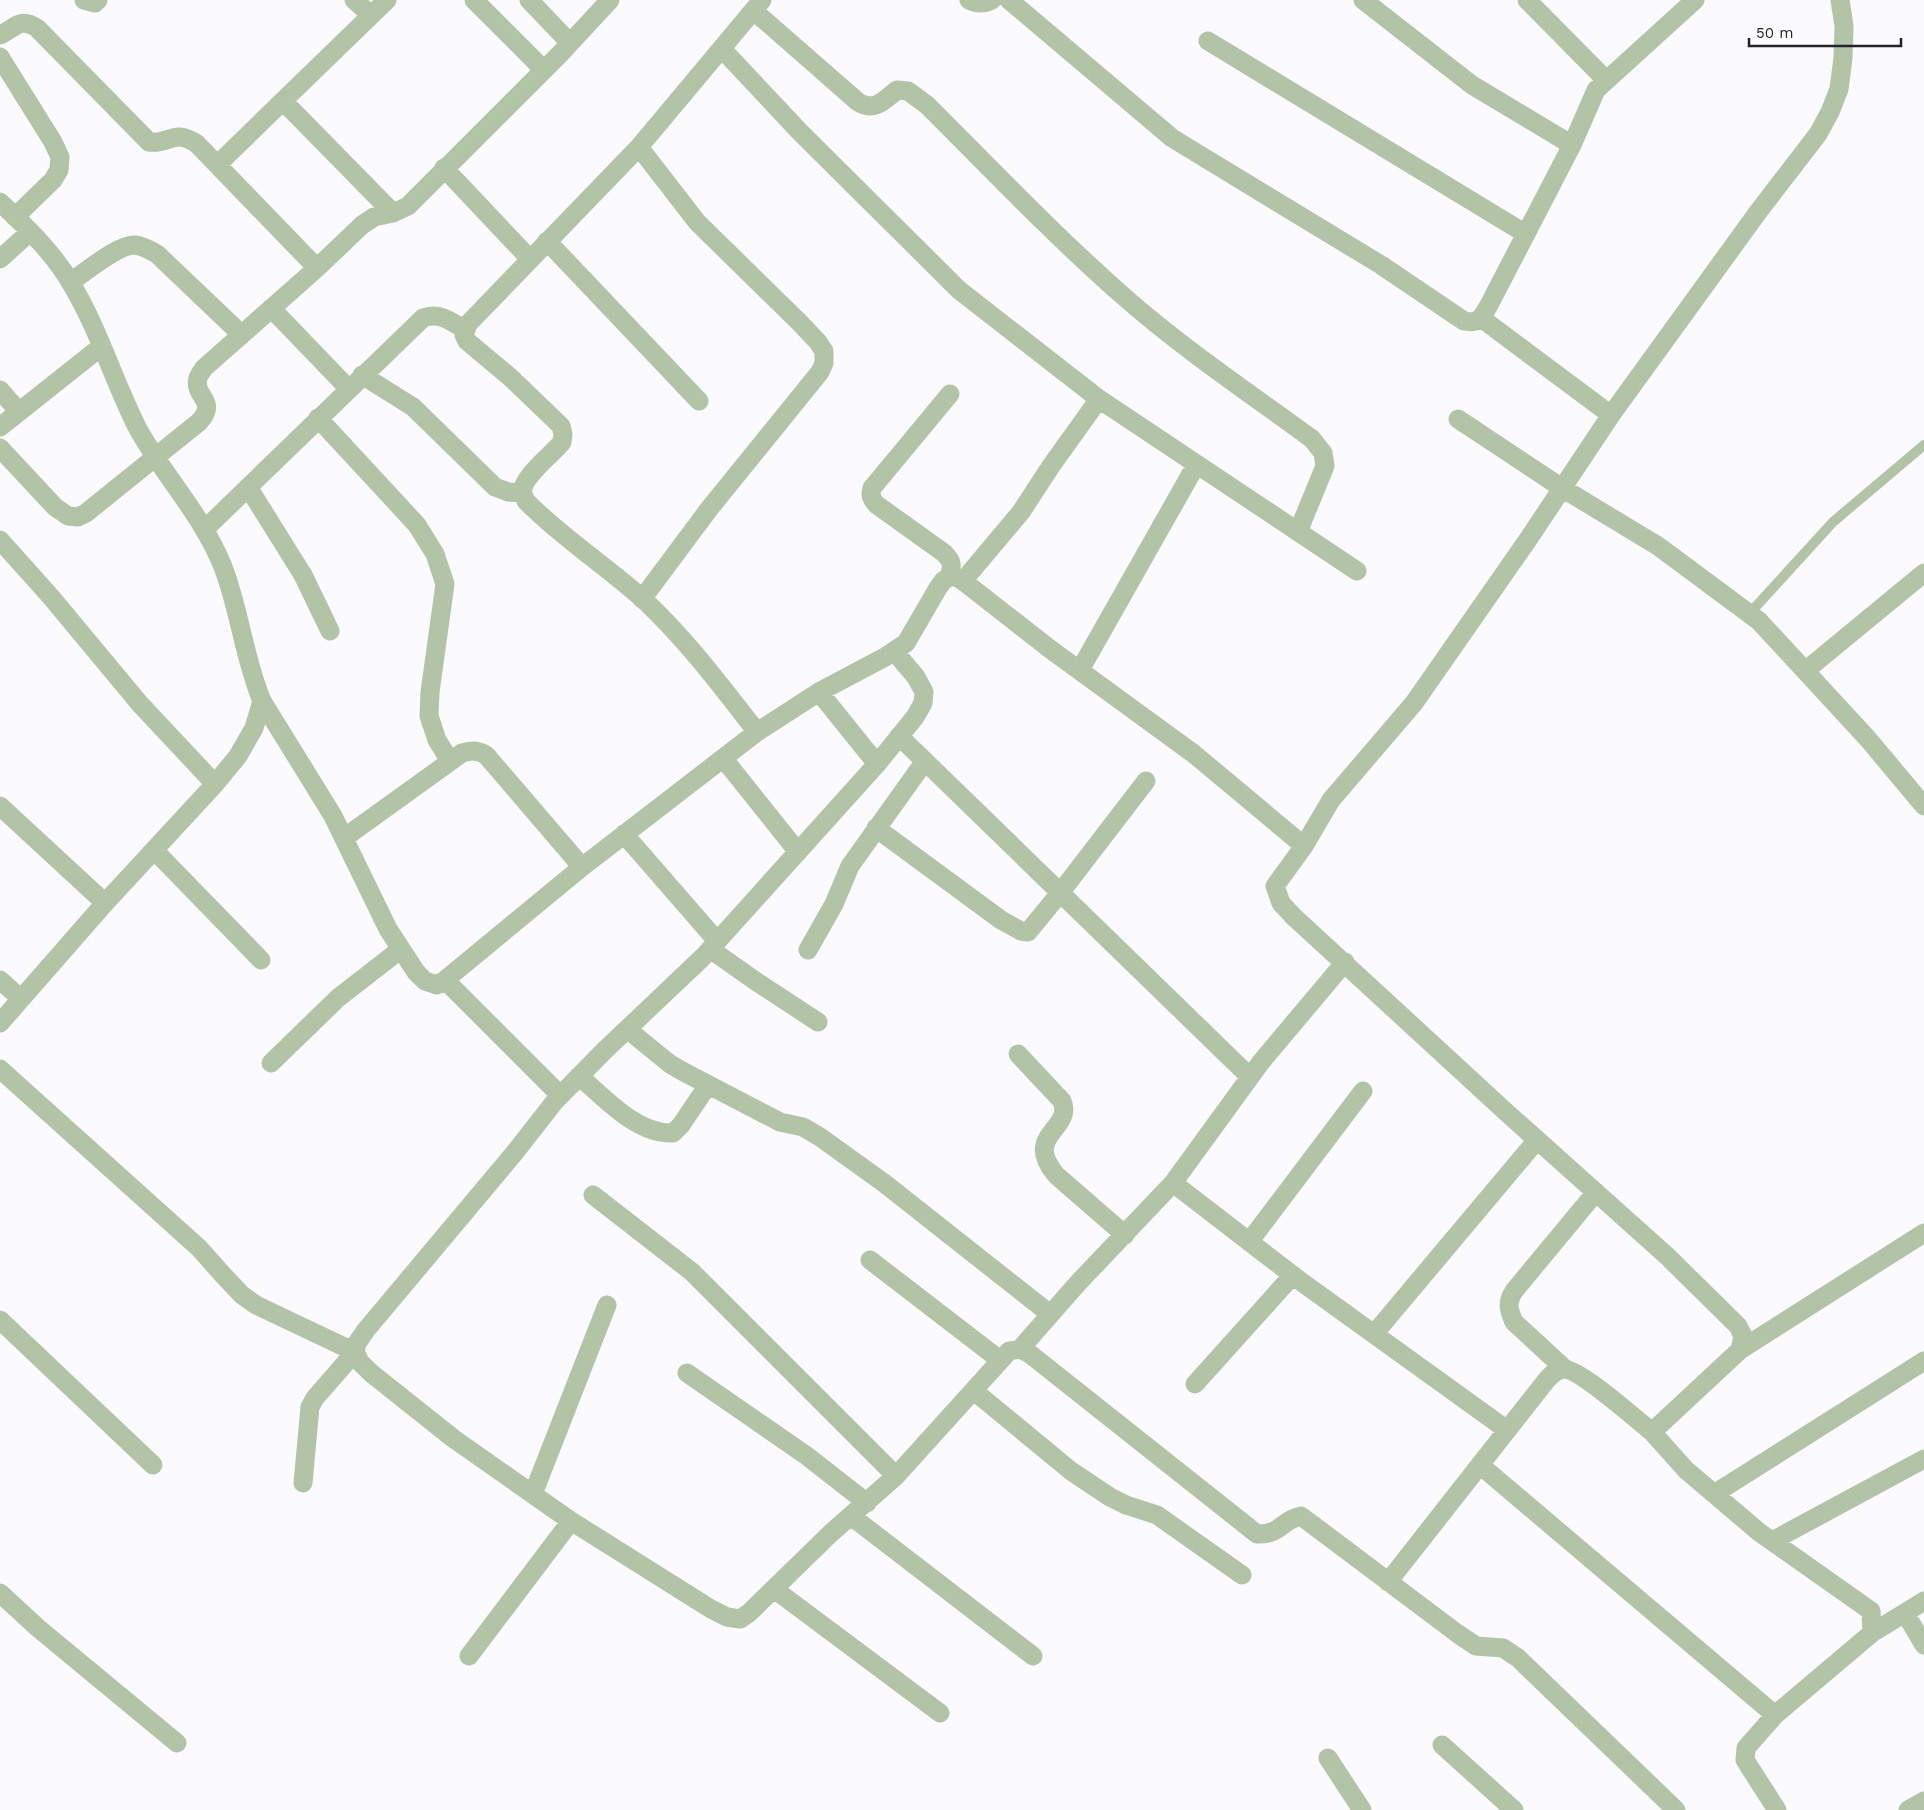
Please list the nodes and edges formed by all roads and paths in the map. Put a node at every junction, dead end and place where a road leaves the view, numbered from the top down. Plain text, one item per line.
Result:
1 (84, 0) edge
2 (98, 0) edge
3 (354, 0) edge
4 (387, 0) edge
5 (474, 0) edge
6 (529, 0) edge
7 (610, 0) edge
8 (969, 0) edge
9 (992, 0) edge
10 (1009, 0) edge
11 (1363, 0) edge
12 (1528, 0) edge
13 (1695, 0) edge
14 (1840, 0) edge
15 (760, 3) edge
16 (371, 15) junction
17 (0, 35) edge
18 (1208, 41) dead end
19 (570, 43) junction
20 (722, 49) junction
21 (0, 57) edge
22 (544, 70) junction
23 (1606, 80) junction
24 (283, 101) junction
25 (1572, 145) junction
26 (639, 147) junction
27 (217, 165) junction
28 (444, 168) junction
29 (0, 202) edge
30 (393, 213) junction
31 (15, 217) junction
32 (30, 232) junction
33 (1526, 234) junction
34 (547, 242) junction
35 (0, 259) edge
36 (530, 259) junction
37 (317, 268) junction
38 (71, 282) junction
39 (271, 308) junction
40 (1481, 318) junction
41 (465, 330) junction
42 (241, 334) junction
43 (102, 346) junction
44 (362, 375) junction
45 (348, 389) junction
46 (0, 390) edge
47 (950, 394) dead end
48 (1099, 399) junction
49 (699, 401) dead end
50 (19, 412) junction
51 (1611, 415) junction
52 (318, 418) junction
53 (1458, 418) dead end
54 (0, 427) edge
55 (1924, 445) edge
56 (0, 448) edge
57 (156, 457) junction
58 (1196, 465) junction
59 (248, 487) junction
60 (1562, 488) junction
61 (523, 493) junction
62 (205, 529) junction
63 (1298, 532) junction
64 (0, 540) edge
65 (1357, 571) dead end
66 (1924, 573) edge
67 (956, 579) junction
68 (642, 599) junction
69 (1749, 614) junction
70 (330, 631) dead end
71 (894, 651) junction
72 (1080, 670) junction
73 (1805, 671) junction
74 (819, 692) junction
75 (262, 701) junction
76 (757, 732) junction
77 (899, 736) junction
78 (723, 758) junction
79 (450, 761) junction
80 (925, 761) junction
81 (876, 764) junction
82 (1146, 781) dead end
83 (215, 784) junction
84 (0, 806) edge
85 (1924, 806) edge
86 (876, 828) junction
87 (624, 834) junction
88 (344, 838) junction
89 (1304, 846) junction
90 (154, 851) junction
91 (798, 852) junction
92 (582, 867) junction
93 (1060, 893) junction
94 (105, 903) junction
95 (714, 945) junction
96 (401, 950) junction
97 (808, 950) dead end
98 (261, 960) dead end
99 (1344, 962) junction
100 (0, 980) edge
101 (446, 980) junction
102 (21, 999) junction
103 (818, 1022) dead end
104 (0, 1023) edge
105 (627, 1029) junction
106 (1018, 1054) dead end
107 (271, 1063) dead end
108 (0, 1069) edge
109 (579, 1076) junction
110 (1250, 1077) junction
111 (708, 1085) junction
112 (1363, 1091) dead end
113 (560, 1095) junction
114 (1537, 1140) junction
115 (1173, 1183) junction
116 (1596, 1192) junction
117 (593, 1195) dead end
118 (1924, 1233) edge
119 (1125, 1235) junction
120 (1249, 1242) junction
121 (870, 1260) dead end
122 (1293, 1275) junction
123 (607, 1305) dead end
124 (1050, 1314) junction
125 (0, 1320) edge
126 (1374, 1334) junction
127 (1020, 1349) junction
128 (1740, 1350) junction
129 (355, 1352) junction
130 (1000, 1360) junction
131 (1924, 1361) edge
132 (1565, 1369) junction
133 (687, 1373) dead end
134 (1195, 1384) dead end
135 (974, 1391) junction
136 (1507, 1430) junction
137 (1652, 1432) junction
138 (1924, 1459) edge
139 (153, 1465) dead end
140 (1480, 1465) junction
141 (896, 1476) junction
142 (303, 1483) dead end
143 (533, 1494) junction
144 (1714, 1494) junction
145 (867, 1503) junction
146 (851, 1516) junction
147 (570, 1521) junction
148 (1772, 1541) junction
149 (1242, 1575) dead end
150 (1388, 1582) junction
151 (774, 1589) junction
152 (0, 1593) edge
153 (1924, 1600) edge
154 (1905, 1613) junction
155 (1872, 1633) junction
156 (1924, 1645) edge
157 (469, 1656) dead end
158 (1033, 1656) dead end
159 (940, 1713) dead end
160 (1775, 1715) junction
161 (177, 1743) dead end
162 (1442, 1745) dead end
163 (1328, 1758) dead end
164 (1924, 1801) edge
165 (1672, 1809) edge
166 (1362, 1810) edge
167 (1514, 1810) edge
168 (1776, 1810) edge
169 (1908, 1810) edge

1 - 2 street
3 - 16 street
4 - 16 street
5 - 22 street
6 - 19 street
7 - 19 street
8 - 9 street
10 - 40 street
11 - 25 street
12 - 23 street
13 - 23 street
14 - 51 street
15 - 20 street
15 - 63 street
16 - 24 street
17 - 27 street
18 - 33 street
19 - 22 street
20 - 26 street
20 - 48 street
21 - 31 street
22 - 28 street
23 - 25 street
24 - 27 street
24 - 30 street
25 - 33 street
26 - 34 street
26 - 68 street
27 - 37 street
28 - 30 street
28 - 36 street
29 - 31 street
30 - 37 street
31 - 32 street
32 - 35 street
32 - 38 street
33 - 40 street
34 - 36 street
34 - 49 street
36 - 41 street
37 - 39 street
38 - 42 street
38 - 43 street
39 - 42 street
39 - 45 street
40 - 51 street
41 - 44 street
41 - 61 street
42 - 57 street
43 - 50 street
43 - 57 street
44 - 45 street
44 - 61 street
45 - 52 street
46 - 50 street
47 - 67 street
48 - 58 street
48 - 67 street
50 - 54 street
51 - 60 street
52 - 59 street
52 - 79 street
53 - 60 street
55 - 69 lane
56 - 57 street
57 - 62 street
58 - 63 street
58 - 72 street
59 - 62 street
59 - 70 street
60 - 69 street
60 - 89 street
61 - 68 street
62 - 75 street
63 - 65 street
64 - 83 street
66 - 73 street
67 - 71 street
67 - 72 street
68 - 76 street
69 - 73 street
71 - 74 street
71 - 77 street
72 - 89 street
73 - 85 street
74 - 76 street
74 - 81 street
75 - 83 street
75 - 88 street
76 - 78 street
77 - 80 street
77 - 81 street
78 - 87 street
78 - 91 street
79 - 88 street
79 - 92 street
80 - 86 street
80 - 93 street
81 - 91 street
82 - 93 street
83 - 90 street
84 - 94 street
86 - 93 street
86 - 97 street
87 - 92 street
87 - 95 street
88 - 96 street
89 - 99 street
90 - 94 street
90 - 98 street
91 - 95 street
92 - 101 street
93 - 110 street
94 - 102 street
95 - 103 street
95 - 105 street
96 - 101 street
96 - 107 street
99 - 110 street
99 - 114 street
100 - 102 street
101 - 113 street
102 - 104 street
105 - 109 street
105 - 111 street
106 - 119 street
108 - 129 street
109 - 111 street
109 - 113 street
110 - 115 street
111 - 124 street
112 - 120 street
113 - 129 street
114 - 116 street
114 - 126 street
115 - 119 street
115 - 120 street
116 - 128 street
116 - 132 street
117 - 141 street
118 - 128 street
119 - 124 street
120 - 122 street
121 - 130 street
122 - 126 street
122 - 134 street
123 - 143 street
124 - 127 street
125 - 139 street
126 - 136 street
127 - 130 street
127 - 150 street
128 - 137 street
129 - 142 street
129 - 143 street
130 - 135 street
131 - 144 street
132 - 136 street
132 - 137 street
133 - 145 street
135 - 141 street
135 - 149 street
136 - 140 street
137 - 144 street
138 - 148 street
140 - 150 street
140 - 160 street
141 - 145 street
143 - 147 street
144 - 148 street
145 - 146 street
146 - 151 street
146 - 158 street
147 - 151 street
147 - 157 street
148 - 155 street
150 - 165 street
151 - 159 street
152 - 161 street
153 - 154 street
154 - 155 street
154 - 156 street
155 - 160 street
160 - 168 street
162 - 167 street
163 - 166 street
164 - 169 street

